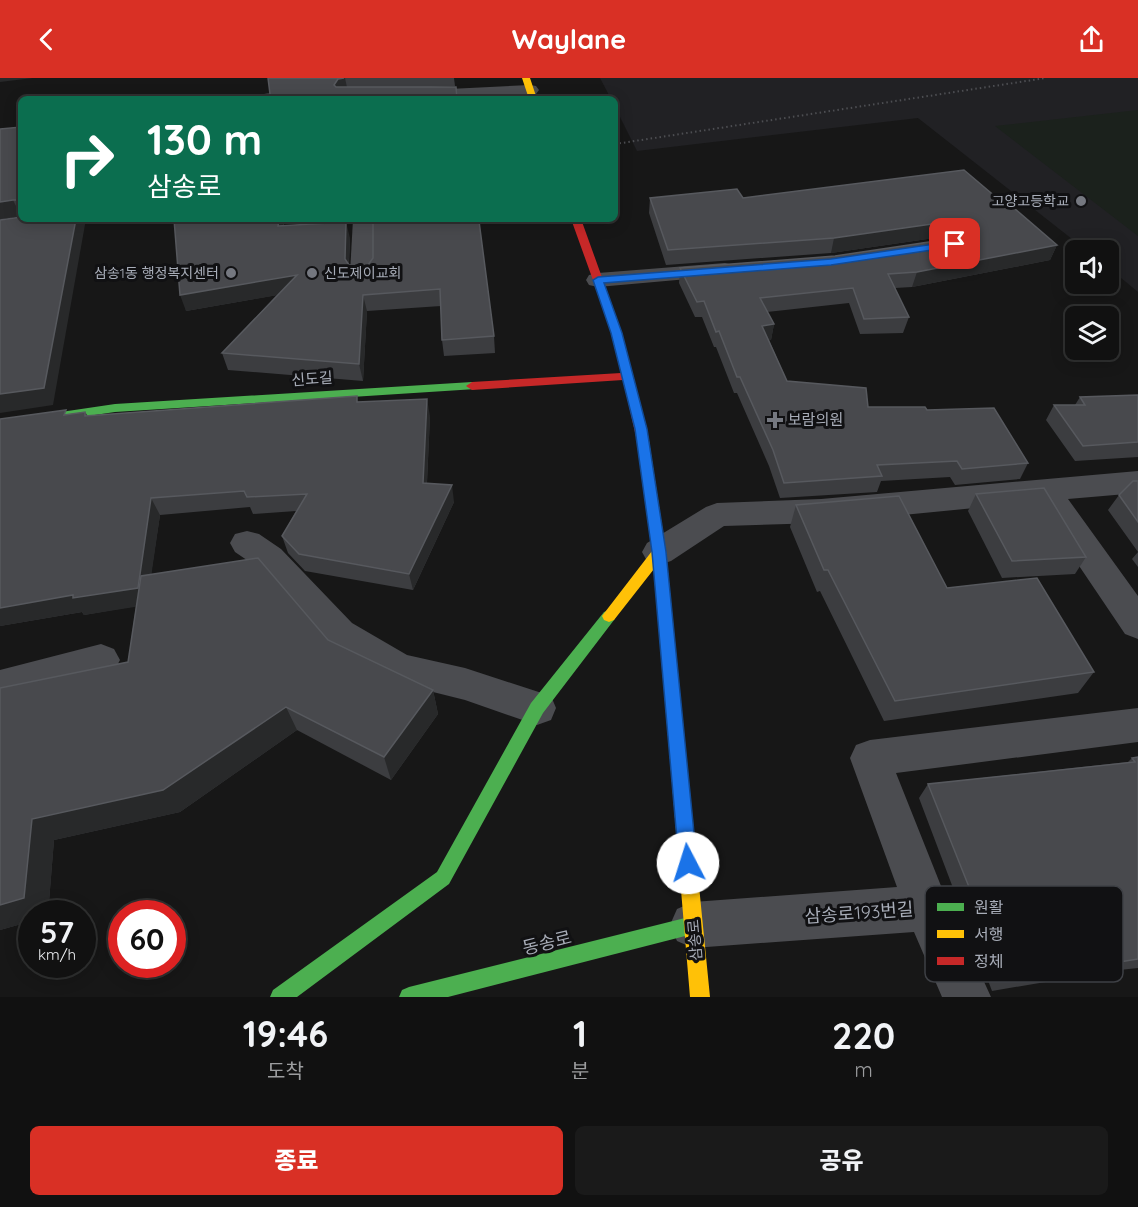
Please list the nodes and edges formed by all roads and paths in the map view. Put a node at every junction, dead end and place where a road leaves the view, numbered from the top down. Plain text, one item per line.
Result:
1 (369, 78) edge
2 (1046, 78) edge
3 (529, 89) edge
4 (368, 96) edge
5 (404, 96) edge
6 (618, 144) edge
7 (364, 222) edge
8 (577, 222) edge
9 (748, 268) edge
10 (362, 274) edge
11 (598, 280) junction
12 (628, 376) junction
13 (0, 425) edge
14 (1138, 482) edge
15 (1045, 491) junction
16 (247, 543) dead end
17 (659, 552) junction
18 (1138, 624) edge
19 (101, 660) dead end
20 (0, 686) edge
21 (537, 708) junction
22 (1138, 725) edge
23 (925, 903) edge
24 (925, 908) edge
25 (693, 925) junction
26 (960, 982) edge
27 (714, 987) dead end
28 (280, 997) edge
29 (409, 997) edge
30 (690, 997) edge
31 (700, 997) edge
32 (967, 997) edge

1 - 4 street
2 - 6 path
3 - 5 street
7 - 10 street
8 - 11 main road, 삼송로
9 - 11 street
11 - 12 main road, 삼송로
12 - 13 main road, 신도길
12 - 17 main road, 삼송로
14 - 15 street
15 - 17 street
15 - 18 street
16 - 21 street
17 - 21 main road
17 - 25 main road, 삼송로
19 - 20 street
21 - 28 main road
22 - 23 street
24 - 25 street, 삼송로193번길
25 - 27 main road
25 - 29 main road, 동송로
25 - 30 main road
25 - 31 main road, 삼송로
26 - 32 street, 삼송로193번길

